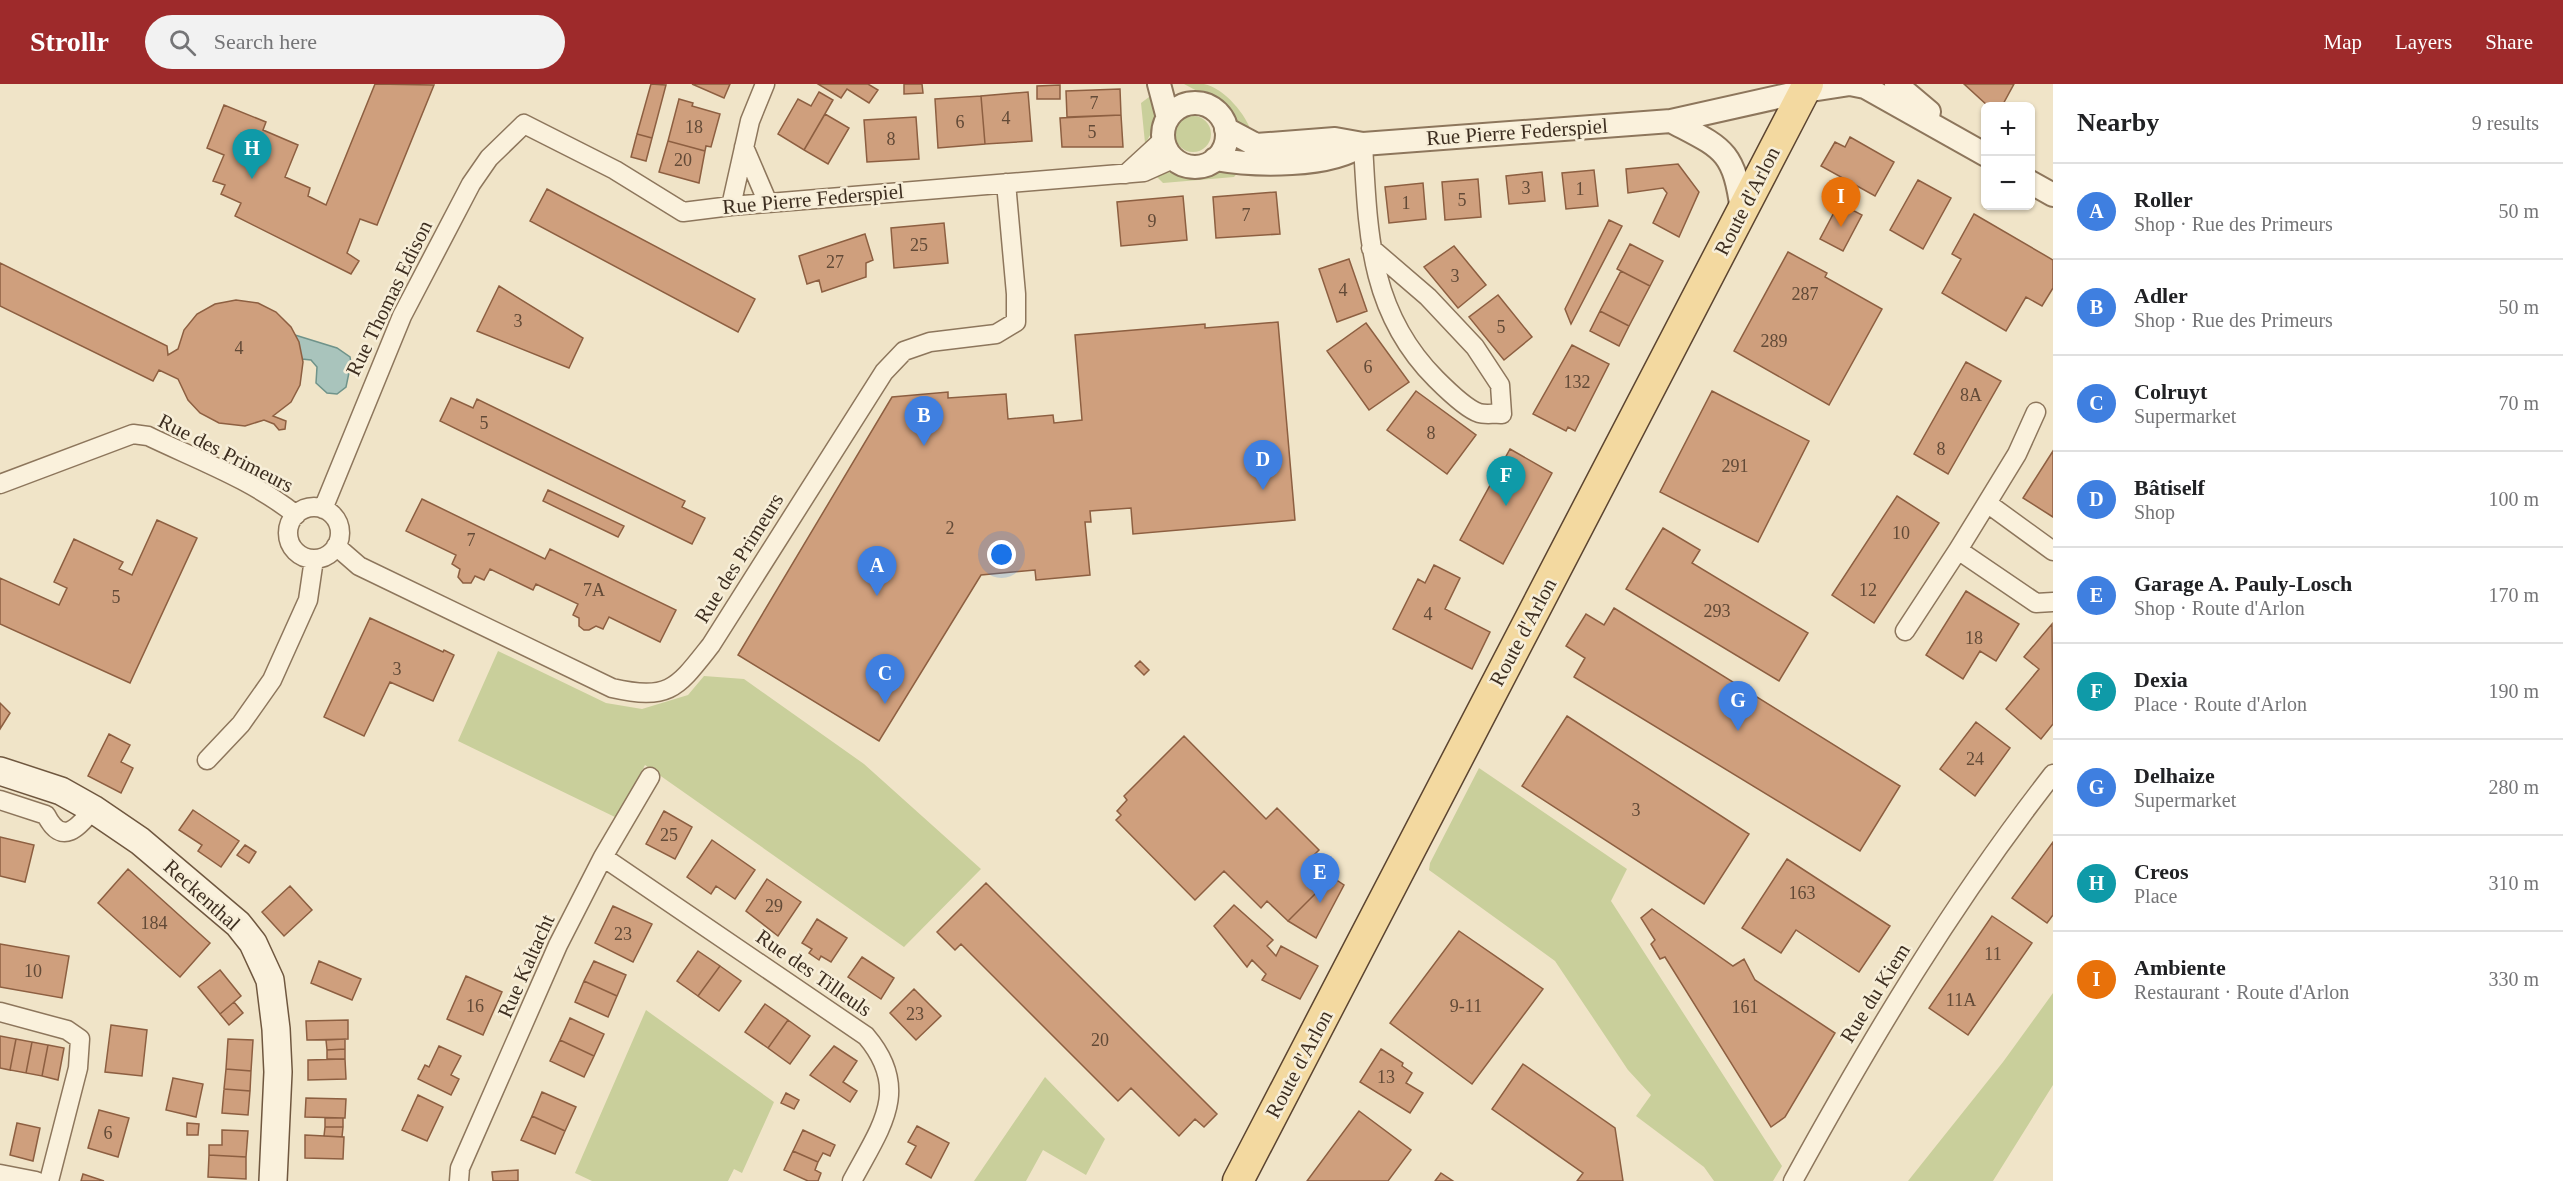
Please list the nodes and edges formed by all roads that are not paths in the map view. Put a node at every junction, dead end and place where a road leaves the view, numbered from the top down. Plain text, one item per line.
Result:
1 (765, 84) edge
2 (1159, 84) edge
3 (1174, 84) edge
4 (1896, 84) edge
5 (1806, 87) edge
6 (1197, 103) junction
7 (1168, 118) junction
8 (1671, 121) junction
9 (524, 124) joint
10 (1226, 129) junction
11 (1363, 144) junction
12 (744, 147) junction
13 (1168, 150) junction
14 (1976, 150) edge
15 (1215, 159) junction
16 (1006, 183) junction
17 (2035, 184) edge
18 (2053, 195) edge
19 (768, 203) junction
20 (731, 206) junction
21 (1742, 211) junction
22 (1371, 248) junction
23 (2036, 412) dead end
24 (0, 484) edge
25 (1988, 503) junction
26 (323, 509) junction
27 (296, 515) junction
28 (336, 546) junction
29 (1958, 550) junction
30 (2053, 551) edge
31 (314, 559) junction
32 (2053, 602) edge
33 (1905, 632) dead end
34 (207, 760) dead end
35 (0, 771) edge
36 (2053, 774) edge
37 (650, 777) dead end
38 (0, 800) edge
39 (93, 809) junction
40 (603, 857) junction
41 (0, 1012) edge
42 (0, 1174) edge
43 (36, 1181) edge
44 (49, 1181) edge
45 (273, 1181) edge
46 (459, 1181) edge
47 (852, 1181) edge
48 (1238, 1181) edge
49 (1793, 1181) edge

1 - 12 street
2 - 7 street
3 - 6 street
4 - 14 street
5 - 8 street, Rue Pierre Federspiel
5 - 14 street, Rue Pierre Federspiel
5 - 21 main road, Route d'Arlon
6 - 7 street
6 - 10 street
7 - 13 street
8 - 11 street, Rue Pierre Federspiel
8 - 21 street
9 - 20 street, Rue Pierre Federspiel
9 - 26 street, Rue Thomas Edison
10 - 11 street, Rue Pierre Federspiel
10 - 15 street
11 - 15 street, Rue Pierre Federspiel
11 - 22 street
12 - 19 street
12 - 20 street
13 - 15 street
13 - 16 street, Rue Pierre Federspiel
16 - 19 street, Rue Pierre Federspiel
16 - 28 street, Rue des Primeurs
17 - 18 street
19 - 20 street, Rue Pierre Federspiel
21 - 48 main road, Route d'Arlon
22 - 22 street
23 - 25 street
24 - 27 street, Rue des Primeurs
25 - 29 street
25 - 30 street
26 - 27 street, Rue des Primeurs
26 - 28 street
27 - 31 street, Rue des Primeurs
28 - 31 street
29 - 32 street
29 - 33 street
31 - 34 street
35 - 39 main road, Reckenthal
36 - 49 street, Rue du Kiem
37 - 40 street, Rue Kaltacht
38 - 39 street
39 - 45 main road, Reckenthal
40 - 46 street, Rue Kaltacht
40 - 47 street, Rue des Tilleuls
41 - 44 street
42 - 43 street

